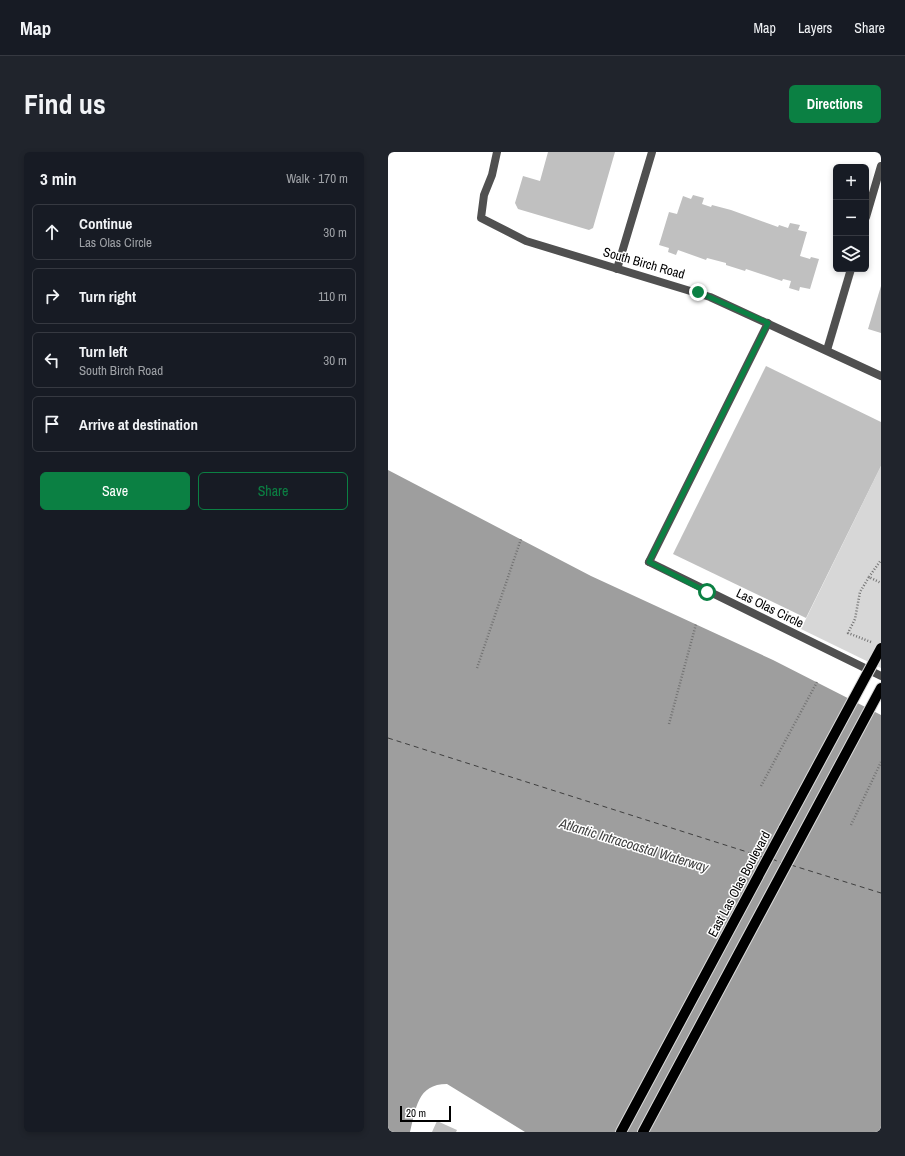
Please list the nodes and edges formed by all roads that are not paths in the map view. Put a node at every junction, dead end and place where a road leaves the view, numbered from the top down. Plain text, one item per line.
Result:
1 (496, 152) edge
2 (652, 152) edge
3 (881, 166) edge
4 (869, 207) edge
5 (618, 269) junction
6 (850, 272) edge
7 (768, 323) junction
8 (827, 350) junction
9 (881, 376) edge
10 (879, 646) edge
11 (881, 676) edge
12 (881, 688) edge
13 (621, 1132) edge
14 (643, 1132) edge

1 - 5 street, South Birch Road
2 - 5 street
3 - 4 street
5 - 7 street, South Birch Road
6 - 8 street
7 - 8 street, South Birch Road
7 - 11 street, Las Olas Circle
8 - 9 street, South Birch Road
10 - 13 main road, East Las Olas Boulevard, bridge
12 - 14 main road

